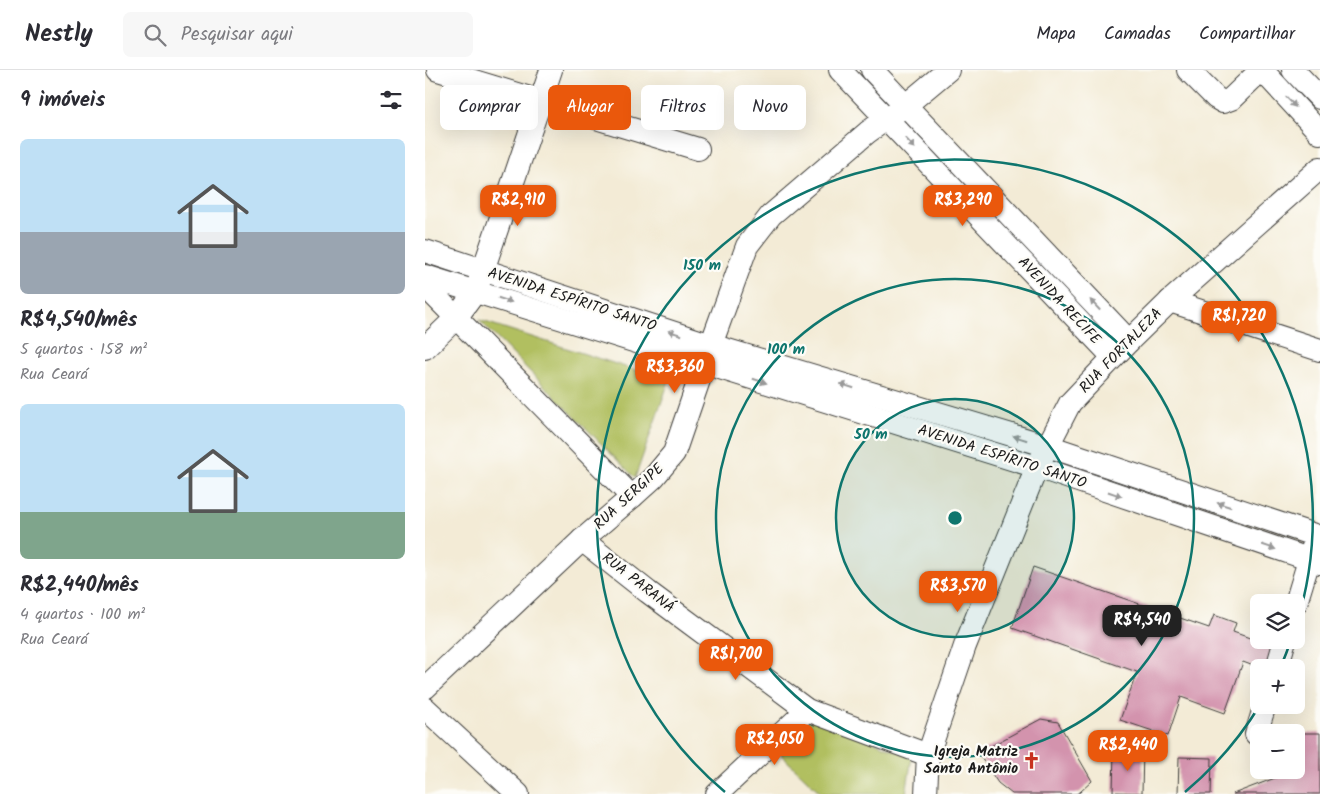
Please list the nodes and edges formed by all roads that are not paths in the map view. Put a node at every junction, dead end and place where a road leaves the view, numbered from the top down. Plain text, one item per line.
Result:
1 (438, 70) edge
2 (551, 70) edge
3 (841, 70) edge
4 (872, 70) edge
5 (948, 70) edge
6 (1188, 70) edge
7 (1261, 70) edge
8 (1293, 70) edge
9 (1320, 98) edge
10 (540, 100) junction
11 (906, 105) junction
12 (886, 118) junction
13 (1320, 133) edge
14 (698, 149) dead end
15 (1320, 168) edge
16 (425, 252) edge
17 (425, 276) edge
18 (479, 281) junction
19 (425, 286) edge
20 (1170, 300) junction
21 (456, 318) junction
22 (1129, 341) junction
23 (425, 348) edge
24 (1320, 350) edge
25 (708, 354) junction
26 (1113, 358) junction
27 (874, 405) junction
28 (1047, 446) junction
29 (1037, 467) junction
30 (632, 497) junction
31 (1199, 497) junction
32 (1191, 520) junction
33 (1319, 532) edge
34 (583, 540) junction
35 (1316, 566) edge
36 (1301, 594) edge
37 (425, 688) edge
38 (425, 708) edge
39 (807, 710) junction
40 (928, 755) junction
41 (518, 794) edge
42 (717, 794) edge
43 (926, 794) edge

1 - 10 street
2 - 10 street
3 - 12 street, AVENIDA RECIFE
4 - 11 street, AVENIDA RECIFE
5 - 11 street, RUA SERGIPE
6 - 7 street
7 -> 13 street
8 - 9 street
10 - 14 street
10 - 18 street
11 - 12 street, RUA SERGIPE
22 -> 11 street, AVENIDA RECIFE
12 - 25 street, RUA SERGIPE
12 -> 26 street, AVENIDA RECIFE
15 - 20 street, RUA FORTALEZA
16 - 18 street, AVENIDA ESPÍRITO SANTO
17 - 18 street, AVENIDA ESPÍRITO SANTO
18 - 21 street
18 - 25 street, AVENIDA ESPÍRITO SANTO
19 - 21 street
20 - 22 street, RUA FORTALEZA
20 - 24 street
21 - 23 street
21 - 30 street
22 - 26 street, RUA FORTALEZA
25 - 27 street, AVENIDA ESPÍRITO SANTO
25 - 30 street, RUA SERGIPE
26 - 28 street, RUA FORTALEZA
28 -> 27 street, AVENIDA ESPÍRITO SANTO
27 - 29 street, AVENIDA ESPÍRITO SANTO
28 - 29 street, RUA FORTALEZA
28 - 31 street, AVENIDA ESPÍRITO SANTO
29 -> 32 street, AVENIDA ESPÍRITO SANTO
29 - 40 street, RUA FORTALEZA
30 - 34 street, RUA SERGIPE
31 - 32 street
33 -> 31 street, AVENIDA ESPÍRITO SANTO
32 -> 35 street, AVENIDA ESPÍRITO SANTO
33 - 35 street
34 - 37 street, RUA SERGIPE
34 - 39 street, RUA PARANÁ
35 - 36 street
38 - 41 street
39 - 40 street, RUA PARANÁ
39 - 42 street
40 - 43 street, RUA FORTALEZA

